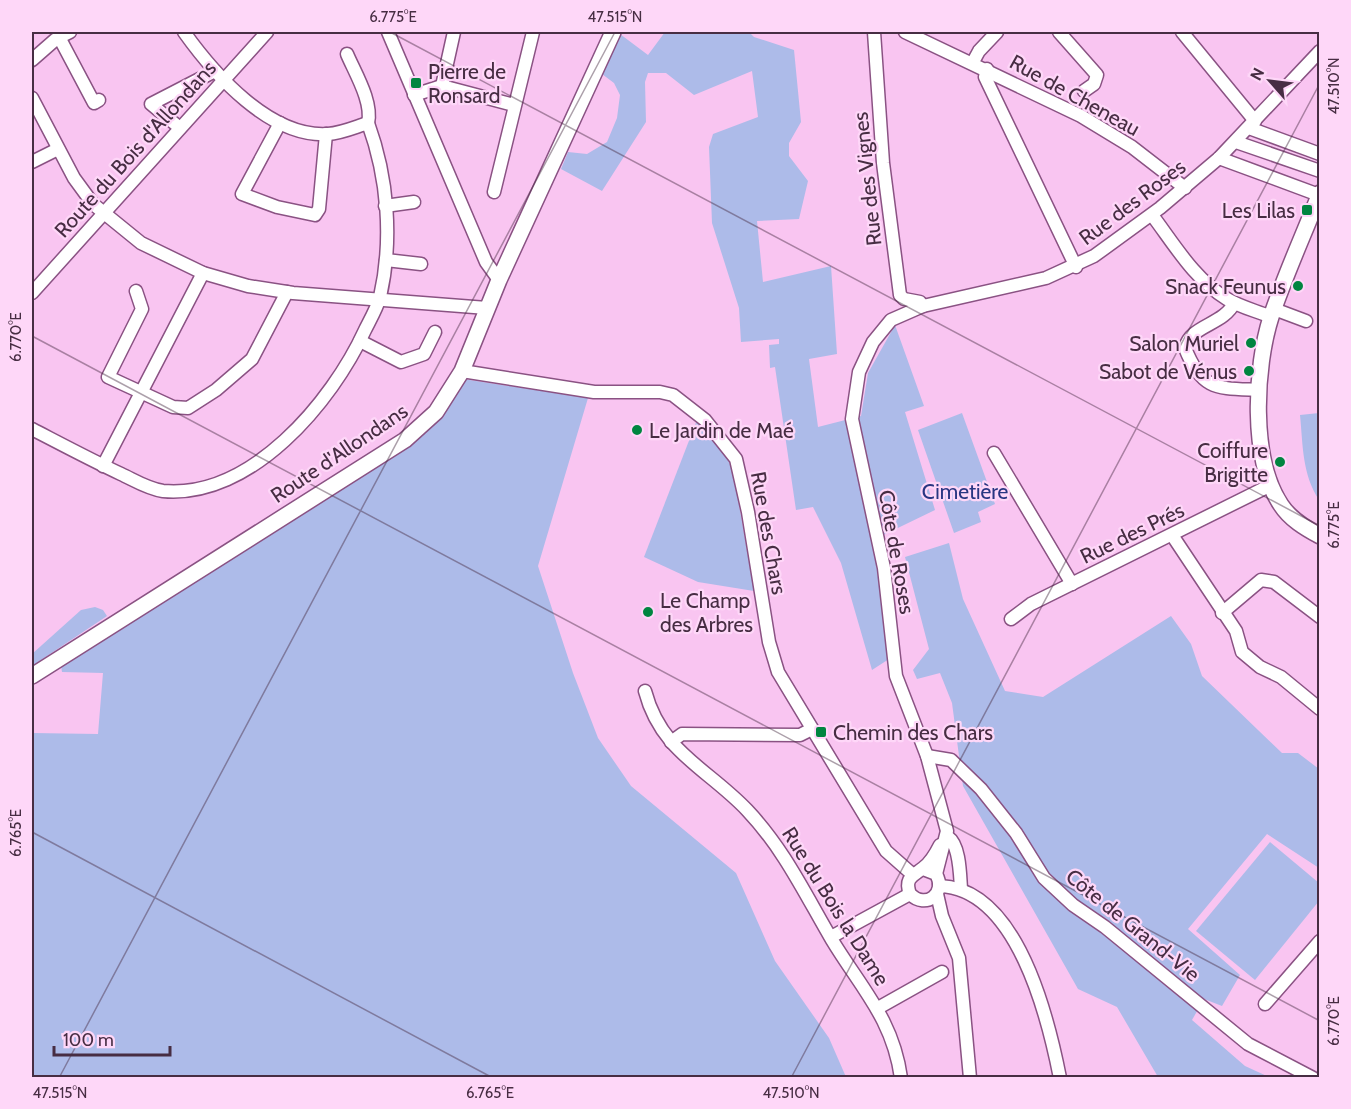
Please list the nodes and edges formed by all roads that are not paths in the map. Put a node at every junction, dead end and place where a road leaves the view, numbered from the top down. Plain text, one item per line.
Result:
1 (183, 32) edge
2 (267, 32) edge
3 (388, 32) edge
4 (454, 32) edge
5 (533, 32) edge
6 (613, 32) edge
7 (874, 32) edge
8 (906, 32) edge
9 (997, 32) edge
10 (1059, 32) edge
11 (1182, 32) edge
12 (65, 34) edge
13 (1320, 51) edge
14 (347, 54) dead end
15 (32, 60) edge
16 (973, 62) junction
17 (987, 69) junction
18 (219, 75) junction
19 (442, 86) junction
20 (1084, 91) dead end
21 (414, 95) junction
22 (32, 98) edge
23 (99, 100) dead end
24 (514, 105) junction
25 (280, 123) junction
26 (368, 123) junction
27 (1252, 124) junction
28 (180, 128) junction
29 (326, 134) junction
30 (1236, 142) junction
31 (58, 149) junction
32 (1320, 154) edge
33 (1219, 158) junction
34 (32, 162) edge
35 (1320, 171) edge
36 (1185, 188) junction
37 (494, 192) dead end
38 (1319, 194) edge
39 (414, 202) dead end
40 (385, 206) junction
41 (103, 213) junction
42 (1152, 215) junction
43 (386, 260) junction
44 (421, 264) dead end
45 (1076, 267) junction
46 (203, 273) junction
47 (499, 280) junction
48 (136, 291) dead end
49 (287, 292) junction
50 (32, 293) edge
51 (379, 299) junction
52 (1234, 303) junction
53 (923, 306) junction
54 (487, 308) junction
55 (1273, 313) junction
56 (1306, 321) dead end
57 (435, 332) dead end
58 (360, 341) junction
59 (462, 371) junction
60 (1259, 390) junction
61 (141, 393) junction
62 (32, 429) edge
63 (994, 453) dead end
64 (103, 466) junction
65 (1271, 485) junction
66 (1172, 535) junction
67 (1320, 536) edge
68 (1072, 584) junction
69 (1222, 613) junction
70 (1320, 617) edge
71 (1011, 619) dead end
72 (32, 676) edge
73 (645, 691) dead end
74 (1320, 709) edge
75 (812, 729) junction
76 (671, 742) junction
77 (927, 756) junction
78 (947, 832) junction
79 (917, 872) junction
80 (938, 885) junction
81 (961, 889) junction
82 (915, 897) junction
83 (949, 936) junction
84 (831, 937) junction
85 (1320, 941) edge
86 (942, 972) dead end
87 (1265, 1004) dead end
88 (878, 1008) junction
89 (901, 1077) edge
90 (970, 1077) edge
91 (1060, 1077) edge
92 (1313, 1077) edge

1 - 18 street
2 - 18 street, Route du Bois d'Allondans
3 - 21 street
4 - 19 street
5 - 24 street
6 - 47 main road, Route d'Allondans
7 - 53 street, Rue des Vignes
8 - 16 street, Rue de Cheneau
9 - 16 street
10 - 20 street
11 - 27 street
12 - 15 street
12 - 23 street
13 - 27 street, Rue des Roses
14 - 26 street
16 - 17 street, Rue de Cheneau
17 - 36 street, Rue de Cheneau
17 - 45 street
18 - 25 street
18 - 28 street, Route du Bois d'Allondans
18 - 28 street
19 - 21 street
19 - 24 street
21 - 47 street
22 - 31 street
24 - 37 street
25 - 29 street
25 - 29 street
26 - 29 street
26 - 40 street
27 - 30 street, Rue des Roses
27 - 32 street
28 - 41 street, Route du Bois d'Allondans
30 - 33 street, Rue des Roses
30 - 35 street
31 - 34 street
31 - 41 street
33 - 36 street, Rue des Roses
33 - 38 street
36 - 42 street, Rue des Roses
38 - 55 main road
39 - 40 street
40 - 43 street
41 - 46 street
41 - 50 street, Route du Bois d'Allondans
42 - 45 street, Rue des Roses
42 - 52 street
43 - 44 street
43 - 51 street
45 - 53 street, Rue des Roses
46 - 49 street
46 - 61 street
47 - 54 main road, Route d'Allondans
48 - 61 street
49 - 51 street
49 - 61 street
51 - 54 street
51 - 58 street
52 - 55 street
52 - 60 street
53 - 77 street, Côte de Roses
54 - 59 main road, Route d'Allondans
55 - 56 street
55 - 60 main road
57 - 58 street
58 - 64 street
59 - 72 main road, Route d'Allondans
59 - 75 street, Rue des Chars
60 - 65 main road
61 - 64 street
62 - 64 street
63 - 68 street
65 - 66 street, Rue des Prés
65 - 67 main road
66 - 68 street, Rue des Prés
66 - 69 street
68 - 71 street, Rue des Prés
69 - 70 street
69 - 74 street
73 - 76 street, Rue du Bois la Dame
75 - 76 street
75 - 79 street, Rue des Chars
76 - 84 street, Rue du Bois la Dame
77 - 78 street, Côte de Roses
77 - 92 street, Côte de Grand-Vie
78 - 79 street
78 - 80 street
78 - 81 street, Côte de Roses
79 - 80 street
79 - 82 street
80 - 81 street
80 - 82 street
80 - 83 street
81 - 91 street
82 - 83 street
82 - 84 street
83 - 90 street
84 - 88 street, Rue du Bois la Dame
85 - 87 street
86 - 88 street
88 - 89 street, Rue du Bois la Dame

